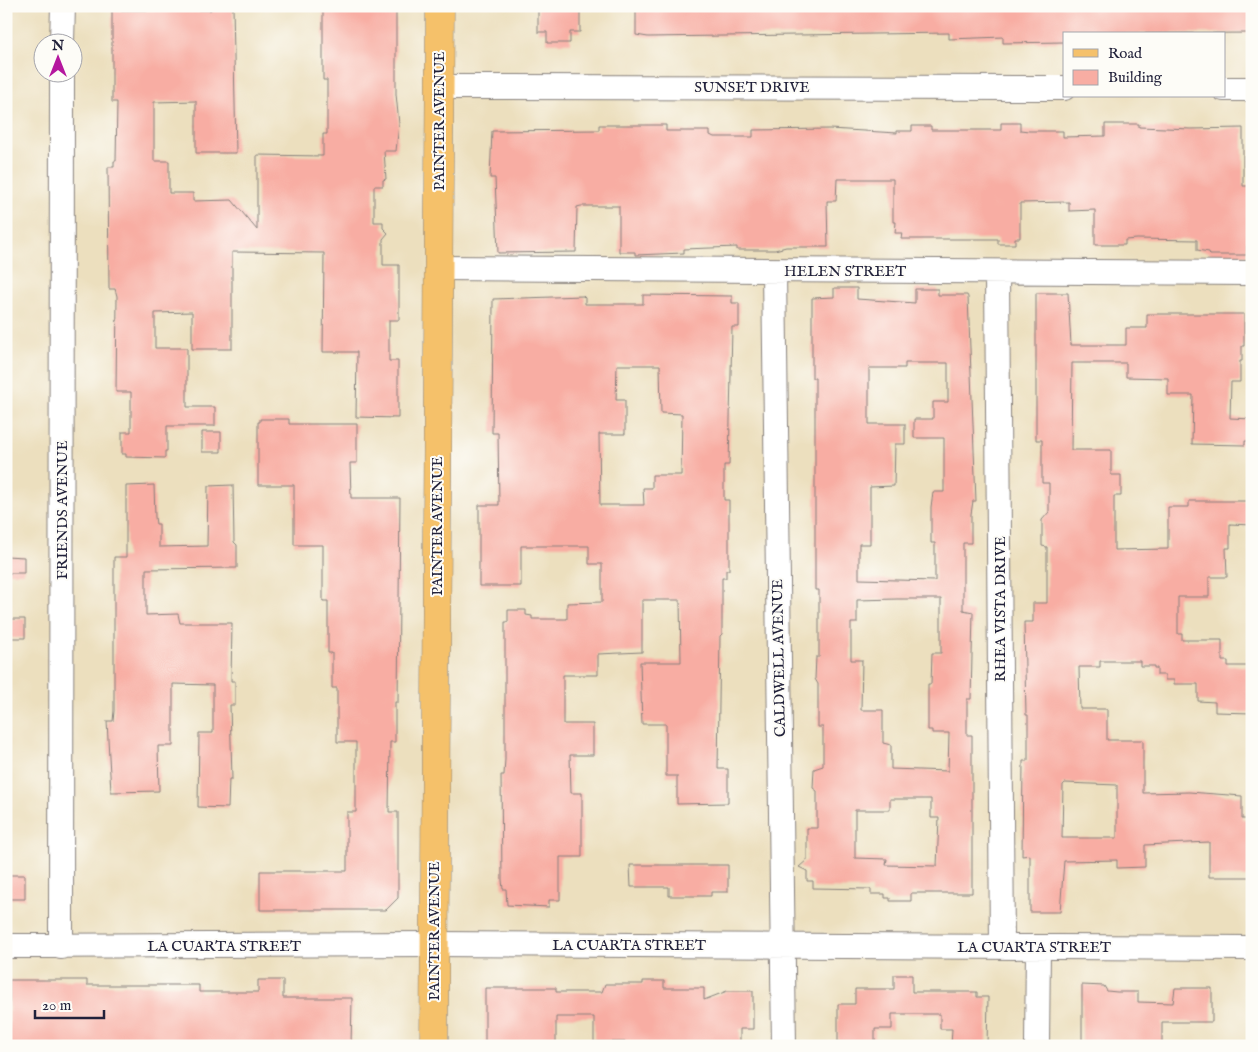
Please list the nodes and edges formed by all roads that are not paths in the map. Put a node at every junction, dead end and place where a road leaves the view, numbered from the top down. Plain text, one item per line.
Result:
1 (62, 6) edge
2 (440, 6) edge
3 (62, 32) edge
4 (62, 82) edge
5 (439, 86) junction
6 (1063, 88) edge
7 (1226, 89) edge
8 (1252, 89) edge
9 (438, 268) junction
10 (774, 271) junction
11 (997, 272) junction
12 (1252, 273) edge
13 (434, 944) junction
14 (6, 946) edge
15 (61, 946) junction
16 (783, 946) junction
17 (1002, 947) junction
18 (1038, 948) junction
19 (1252, 948) edge
20 (434, 1046) edge
21 (784, 1046) edge
22 (1037, 1046) edge

1 - 3 street
2 - 5 main road, PAINTER AVENUE
4 - 15 street, FRIENDS AVENUE
5 - 6 street, SUNSET DRIVE
5 - 9 main road, PAINTER AVENUE
7 - 8 street
9 - 10 street, HELEN STREET
9 - 13 main road, PAINTER AVENUE
10 - 11 street, HELEN STREET
10 - 16 street, CALDWELL AVENUE
11 - 12 street, HELEN STREET
11 - 17 street, RHEA VISTA DRIVE
13 - 15 street, LA CUARTA STREET
13 - 16 street, LA CUARTA STREET
13 - 20 main road, PAINTER AVENUE
14 - 15 street, LA CUARTA STREET
16 - 17 street, LA CUARTA STREET
16 - 21 street, CALDWELL AVENUE
17 - 18 street, LA CUARTA STREET
18 - 19 street, LA CUARTA STREET
18 - 22 street

